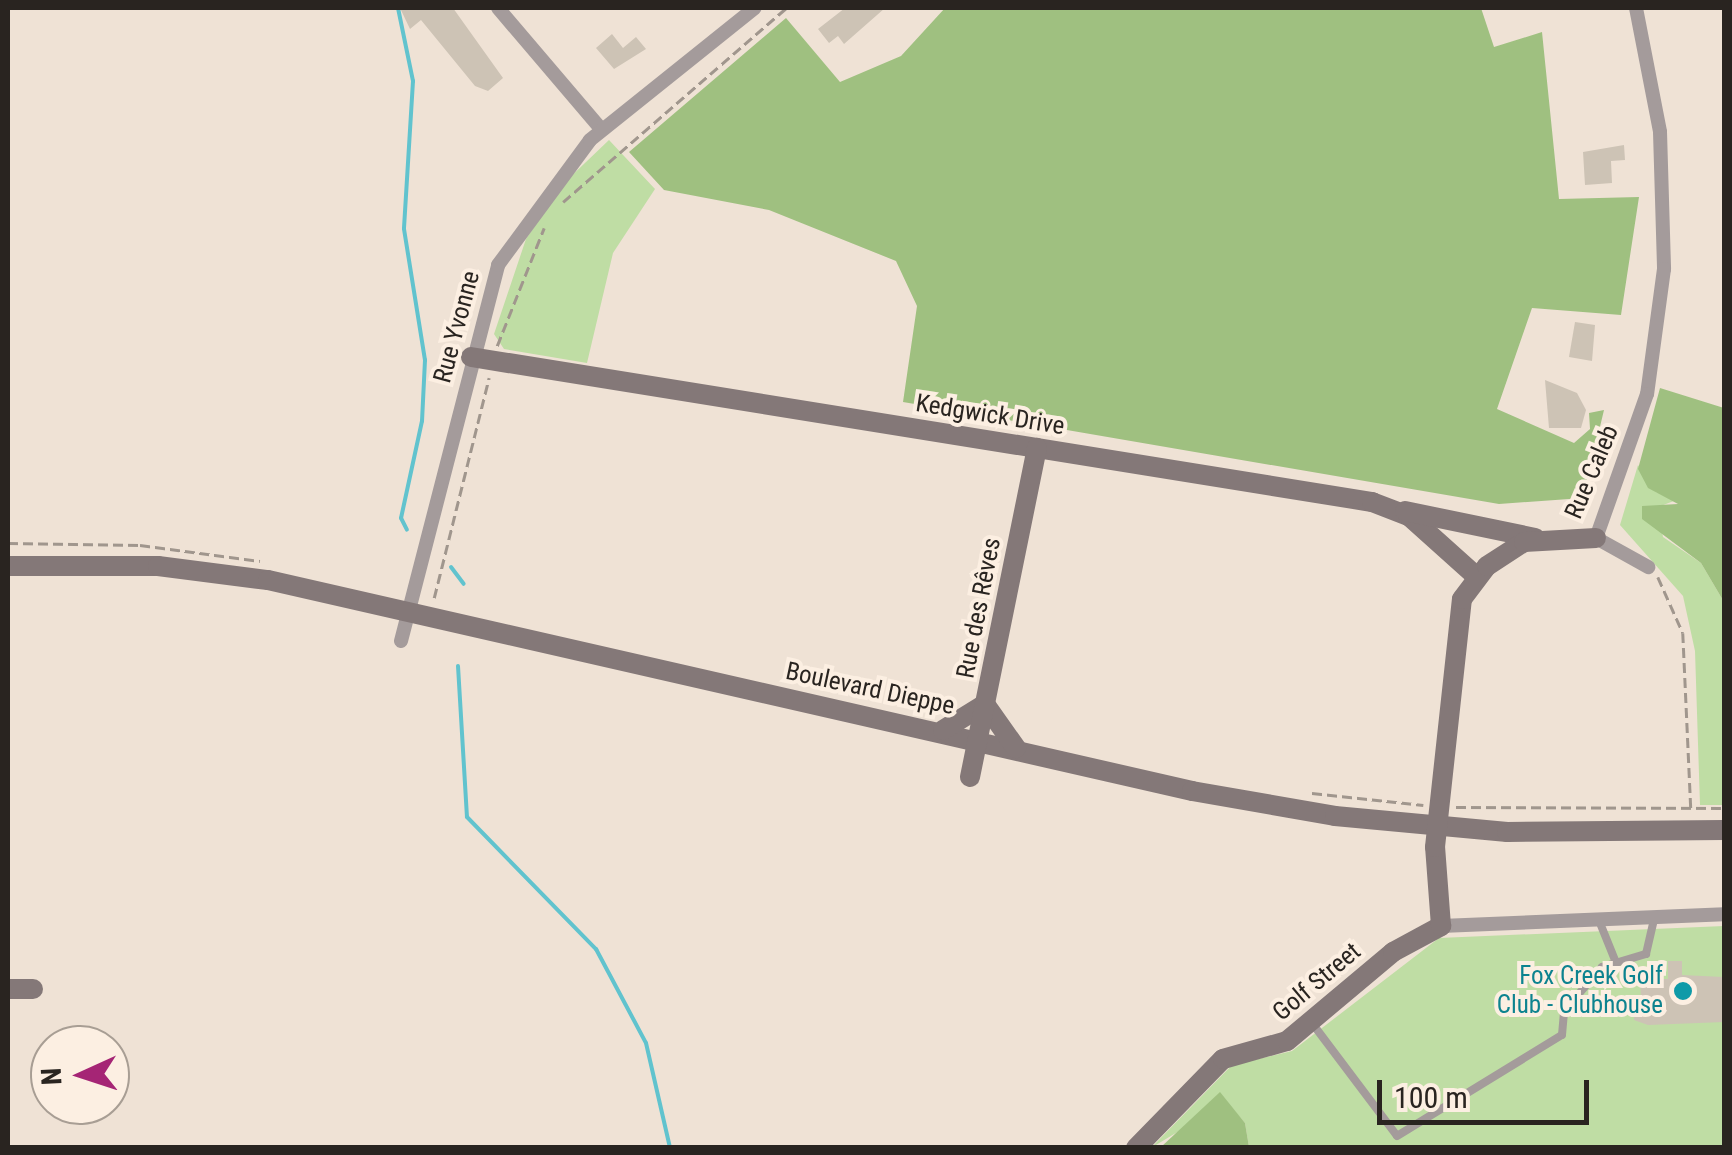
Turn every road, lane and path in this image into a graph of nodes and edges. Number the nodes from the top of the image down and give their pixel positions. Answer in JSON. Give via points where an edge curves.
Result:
{"nodes":[{"id":1,"x":498,"y":8,"type":"edge"},
{"id":2,"x":755,"y":8,"type":"edge"},
{"id":3,"x":786,"y":8,"type":"edge"},
{"id":4,"x":1636,"y":8,"type":"edge"},
{"id":5,"x":601,"y":128,"type":"junction"},
{"id":6,"x":557,"y":208,"type":"dead end"},
{"id":7,"x":548,"y":221,"type":"dead end"},
{"id":8,"x":471,"y":358,"type":"junction"},
{"id":9,"x":492,"y":361,"type":"junction"},
{"id":10,"x":1037,"y":448,"type":"junction"},
{"id":11,"x":1398,"y":510,"type":"junction"},
{"id":12,"x":1535,"y":538,"type":"junction"},
{"id":13,"x":1596,"y":538,"type":"junction"},
{"id":14,"x":8,"y":566,"type":"edge"},
{"id":15,"x":1648,"y":567,"type":"joint"},
{"id":16,"x":1477,"y":576,"type":"junction"},
{"id":17,"x":434,"y":600,"type":"dead end"},
{"id":18,"x":407,"y":610,"type":"junction"},
{"id":19,"x":401,"y":641,"type":"dead end"},
{"id":20,"x":985,"y":704,"type":"junction"},
{"id":21,"x":943,"y":730,"type":"junction"},
{"id":22,"x":978,"y":739,"type":"junction"},
{"id":23,"x":1016,"y":748,"type":"junction"},
{"id":24,"x":970,"y":778,"type":"dead end"},
{"id":25,"x":1308,"y":793,"type":"dead end"},
{"id":26,"x":1424,"y":805,"type":"dead end"},
{"id":27,"x":1452,"y":806,"type":"dead end"},
{"id":28,"x":1724,"y":808,"type":"edge"},
{"id":29,"x":1691,"y":809,"type":"junction"},
{"id":30,"x":1436,"y":828,"type":"junction"},
{"id":31,"x":1724,"y":830,"type":"edge"},
{"id":32,"x":1724,"y":914,"type":"edge"},
{"id":33,"x":1655,"y":916,"type":"junction"},
{"id":34,"x":1598,"y":918,"type":"junction"},
{"id":35,"x":1441,"y":926,"type":"junction"},
{"id":36,"x":1615,"y":960,"type":"junction"},
{"id":37,"x":8,"y":989,"type":"edge"},
{"id":38,"x":33,"y":989,"type":"dead end"},
{"id":39,"x":1312,"y":1023,"type":"junction"},
{"id":40,"x":1136,"y":1148,"type":"edge"}],
"edges":[{"from":1,"to":5,"type":"street"},
{"from":2,"to":5,"type":"street","name":"Rue Yvonne"},
{"from":3,"to":6,"type":"path"},
{"from":4,"to":13,"type":"street","name":"Rue Caleb","via":[[1662,150],[1662,298],[1644,406]]},
{"from":5,"to":8,"type":"street","name":"Rue Yvonne","via":[[498,265]]},
{"from":7,"to":9,"type":"path","via":[[518,278]]},
{"from":8,"to":9,"type":"street","name":"Kedgwick Drive"},
{"from":8,"to":18,"type":"street","name":"Rue Yvonne"},
{"from":9,"to":10,"type":"street","name":"Kedgwick Drive"},
{"from":9,"to":17,"type":"path"},
{"from":10,"to":11,"type":"street","name":"Kedgwick Drive"},
{"from":10,"to":20,"type":"street","name":"Rue des Rêves"},
{"from":11,"to":12,"type":"street","name":"Kedgwick Drive"},
{"from":11,"to":16,"type":"street"},
{"from":12,"to":13,"type":"street","name":"Rue Caleb"},
{"from":12,"to":16,"type":"street","name":"Rue Caleb"},
{"from":13,"to":15,"type":"street"},
{"from":14,"to":18,"type":"street","name":"Boulevard Dieppe","via":[[158,566]]},
{"from":15,"to":29,"type":"path","via":[[1683,632]]},
{"from":16,"to":30,"type":"street","via":[[1452,632]]},
{"from":18,"to":19,"type":"street","name":"Rue Yvonne"},
{"from":18,"to":21,"type":"street","name":"Boulevard Dieppe"},
{"from":20,"to":21,"type":"street"},
{"from":20,"to":22,"type":"street","name":"Rue des Rêves"},
{"from":20,"to":23,"type":"street"},
{"from":21,"to":22,"type":"street","name":"Boulevard Dieppe"},
{"from":22,"to":23,"type":"street","name":"Boulevard Dieppe"},
{"from":22,"to":24,"type":"street","name":"Rue des Rêves"},
{"from":23,"to":30,"type":"street","name":"Boulevard Dieppe","via":[[1235,800]]},
{"from":25,"to":26,"type":"path"},
{"from":27,"to":29,"type":"path"},
{"from":28,"to":29,"type":"path"},
{"from":30,"to":31,"type":"street","name":"Boulevard Dieppe"},
{"from":30,"to":35,"type":"street"},
{"from":32,"to":33,"type":"street"},
{"from":33,"to":34,"type":"street"},
{"from":33,"to":36,"type":"lane","via":[[1646,954]]},
{"from":34,"to":35,"type":"street"},
{"from":34,"to":36,"type":"lane"},
{"from":35,"to":39,"type":"street","name":"Golf Street","via":[[1392,952]]},
{"from":36,"to":39,"type":"lane","via":[[1570,1001],[1562,1035],[1397,1136]]},
{"from":37,"to":38,"type":"street"},
{"from":39,"to":40,"type":"street","name":"Golf Street","via":[[1282,1043],[1223,1058]]}]}
